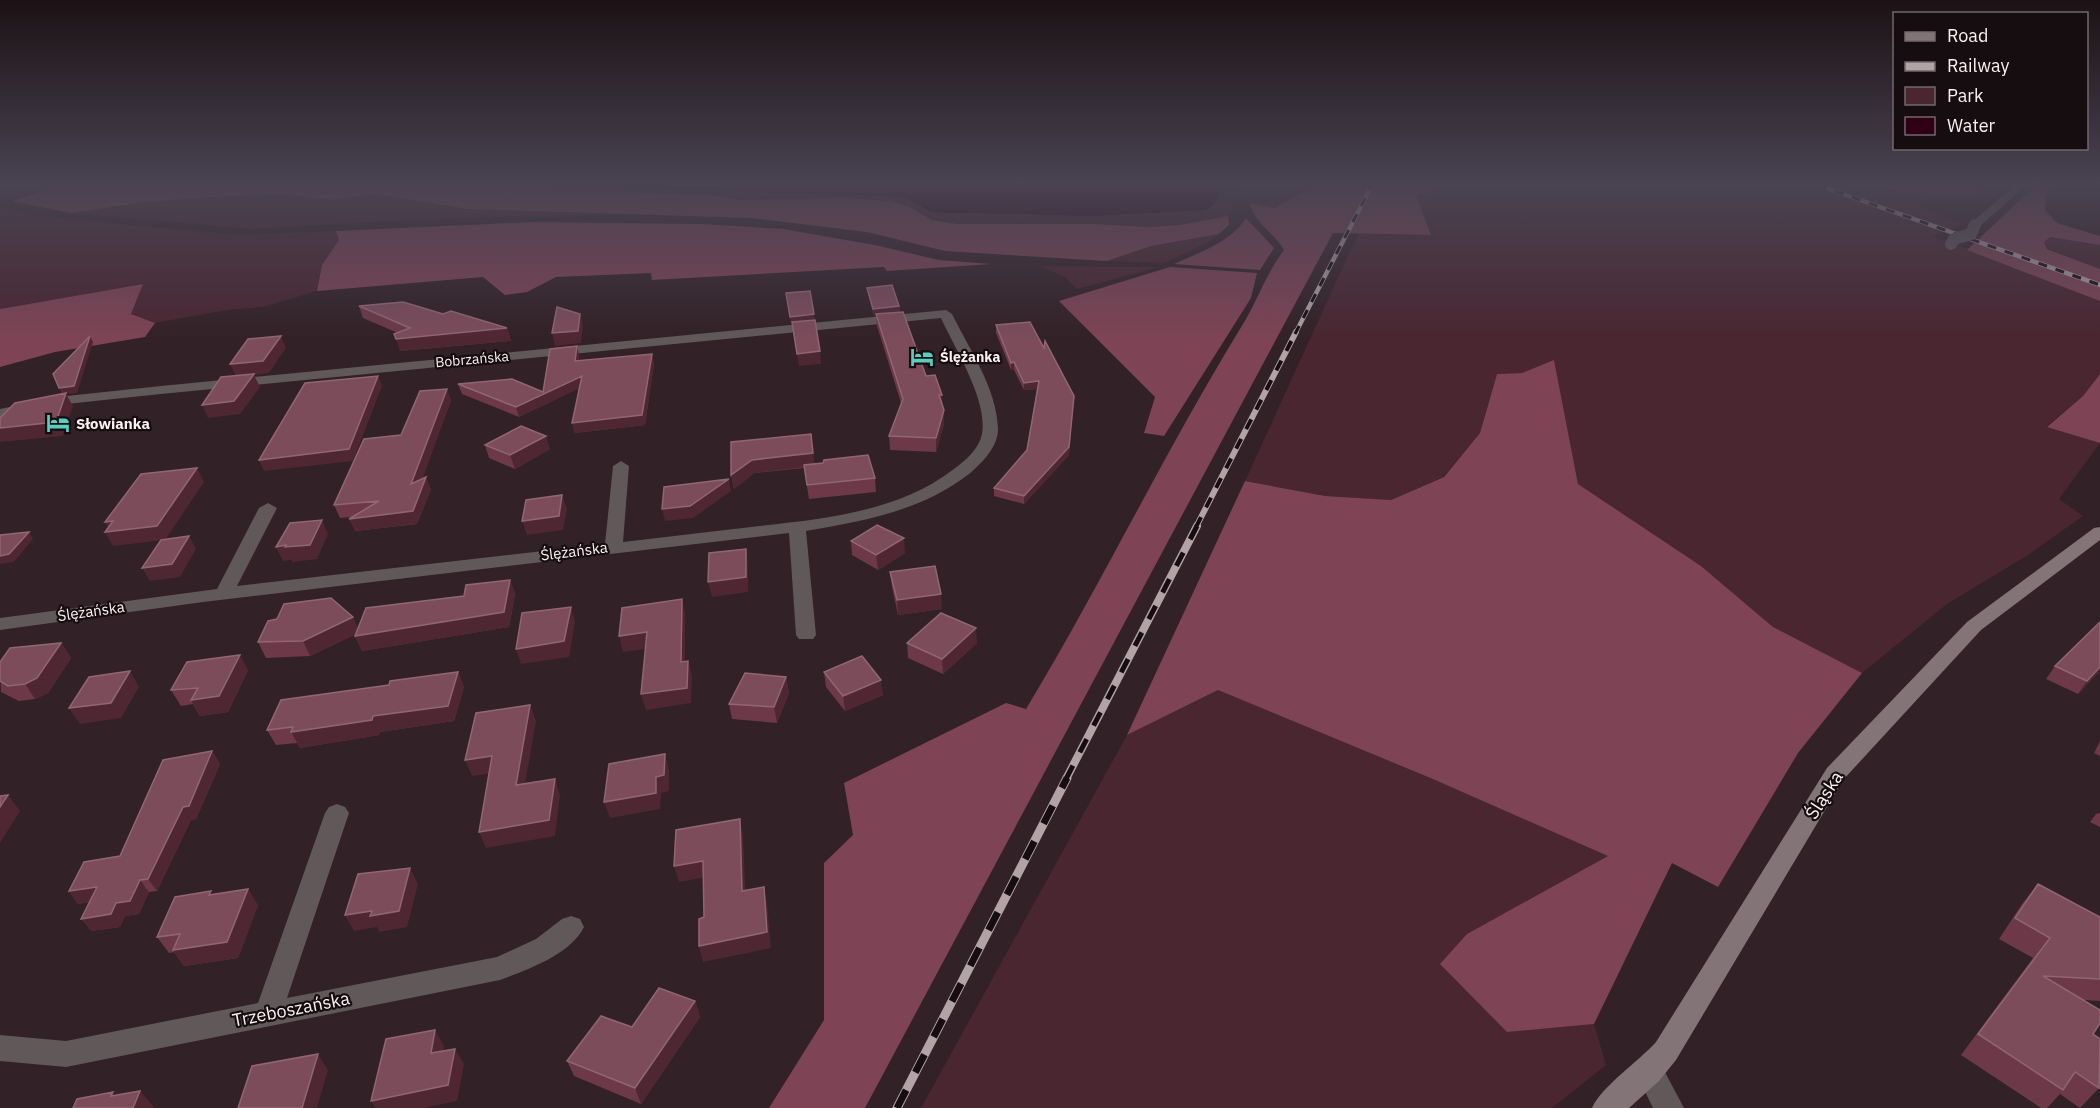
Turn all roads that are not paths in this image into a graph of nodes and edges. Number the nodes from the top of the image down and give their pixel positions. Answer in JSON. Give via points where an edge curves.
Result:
{"nodes":[{"id":1,"x":1962,"y":237,"type":"edge"},
{"id":2,"x":1951,"y":244,"type":"dead end"},
{"id":3,"x":946,"y":314,"type":"joint"},
{"id":4,"x":0,"y":414,"type":"edge"},
{"id":5,"x":621,"y":466,"type":"dead end"},
{"id":6,"x":268,"y":508,"type":"dead end"},
{"id":7,"x":797,"y":527,"type":"junction"},
{"id":8,"x":2100,"y":532,"type":"edge"},
{"id":9,"x":614,"y":547,"type":"junction"},
{"id":10,"x":224,"y":593,"type":"junction"},
{"id":11,"x":0,"y":624,"type":"edge"},
{"id":12,"x":806,"y":635,"type":"dead end"},
{"id":13,"x":337,"y":813,"type":"dead end"},
{"id":14,"x":571,"y":927,"type":"dead end"},
{"id":15,"x":268,"y":1013,"type":"junction"},
{"id":16,"x":0,"y":1048,"type":"edge"},
{"id":17,"x":1649,"y":1071,"type":"junction"},
{"id":18,"x":1607,"y":1108,"type":"edge"},
{"id":19,"x":1669,"y":1108,"type":"edge"}],
"edges":[{"from":1,"to":2,"type":"street","bridge":true},
{"from":3,"to":4,"type":"street","name":"Bobrzańska","via":[[149,391],[57,401]]},
{"from":3,"to":7,"type":"street","name":"Ślężańska","via":[[980,389],[990,431],[987,444],[955,478],[906,504],[874,514]]},
{"from":5,"to":9,"type":"street"},
{"from":6,"to":10,"type":"street"},
{"from":7,"to":9,"type":"street","name":"Ślężańska"},
{"from":7,"to":12,"type":"street"},
{"from":8,"to":17,"type":"street","name":"Śląska","via":[[1974,626],[1835,774],[1697,1002]]},
{"from":9,"to":10,"type":"street","name":"Ślężańska"},
{"from":10,"to":11,"type":"street","name":"Ślężańska"},
{"from":13,"to":15,"type":"street"},
{"from":14,"to":15,"type":"street","name":"Trzeboszańska","via":[[545,947],[500,968]]},
{"from":15,"to":16,"type":"street","name":"Trzeboszańska","via":[[66,1054]]},
{"from":17,"to":18,"type":"street","name":"Śląska"},
{"from":17,"to":19,"type":"street"}]}
